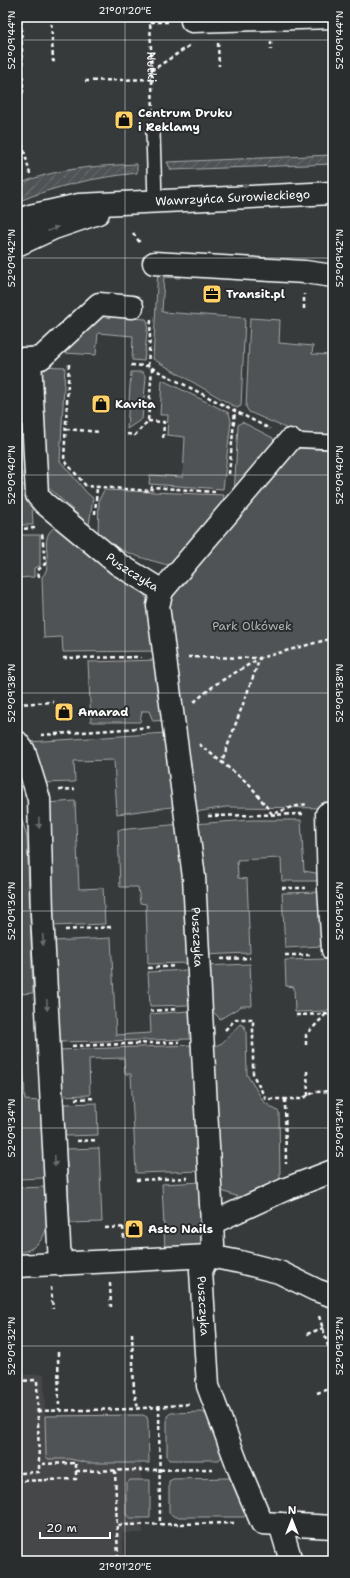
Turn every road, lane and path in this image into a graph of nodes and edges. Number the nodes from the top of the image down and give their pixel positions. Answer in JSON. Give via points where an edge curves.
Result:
{"nodes":[{"id":1,"x":21,"y":17,"type":"edge"},
{"id":2,"x":51,"y":17,"type":"edge"},
{"id":3,"x":150,"y":17,"type":"edge"},
{"id":4,"x":333,"y":17,"type":"edge"},
{"id":5,"x":192,"y":21,"type":"dead end"},
{"id":6,"x":150,"y":22,"type":"junction"},
{"id":7,"x":161,"y":22,"type":"dead end"},
{"id":8,"x":173,"y":57,"type":"dead end"},
{"id":9,"x":56,"y":61,"type":"dead end"},
{"id":10,"x":151,"y":71,"type":"junction"},
{"id":11,"x":151,"y":79,"type":"junction"},
{"id":12,"x":85,"y":81,"type":"dead end"},
{"id":13,"x":17,"y":107,"type":"edge"},
{"id":14,"x":153,"y":116,"type":"dead end"},
{"id":15,"x":17,"y":123,"type":"edge"},
{"id":16,"x":154,"y":133,"type":"dead end"},
{"id":17,"x":30,"y":174,"type":"dead end"},
{"id":18,"x":333,"y":194,"type":"edge"},
{"id":19,"x":155,"y":201,"type":"junction"},
{"id":20,"x":132,"y":202,"type":"junction"},
{"id":21,"x":17,"y":221,"type":"edge"},
{"id":22,"x":17,"y":245,"type":"edge"},
{"id":23,"x":154,"y":263,"type":"dead end"},
{"id":24,"x":333,"y":276,"type":"edge"},
{"id":25,"x":304,"y":304,"type":"dead end"},
{"id":26,"x":132,"y":307,"type":"dead end"},
{"id":27,"x":304,"y":309,"type":"dead end"},
{"id":28,"x":24,"y":359,"type":"edge"},
{"id":29,"x":131,"y":365,"type":"dead end"},
{"id":30,"x":69,"y":368,"type":"dead end"},
{"id":31,"x":152,"y":368,"type":"junction"},
{"id":32,"x":235,"y":411,"type":"junction"},
{"id":33,"x":148,"y":421,"type":"junction"},
{"id":34,"x":66,"y":429,"type":"junction"},
{"id":35,"x":100,"y":432,"type":"dead end"},
{"id":36,"x":127,"y":434,"type":"dead end"},
{"id":37,"x":163,"y":440,"type":"dead end"},
{"id":38,"x":290,"y":440,"type":"junction"},
{"id":39,"x":333,"y":442,"type":"edge"},
{"id":40,"x":229,"y":477,"type":"dead end"},
{"id":41,"x":97,"y":487,"type":"junction"},
{"id":42,"x":208,"y":492,"type":"dead end"},
{"id":43,"x":95,"y":515,"type":"dead end"},
{"id":44,"x":17,"y":529,"type":"edge"},
{"id":45,"x":38,"y":577,"type":"dead end"},
{"id":46,"x":162,"y":591,"type":"junction"},
{"id":47,"x":333,"y":638,"type":"edge"},
{"id":48,"x":165,"y":657,"type":"junction"},
{"id":49,"x":63,"y":658,"type":"dead end"},
{"id":50,"x":260,"y":658,"type":"junction"},
{"id":51,"x":54,"y":702,"type":"dead end"},
{"id":52,"x":17,"y":704,"type":"edge"},
{"id":53,"x":173,"y":722,"type":"junction"},
{"id":54,"x":40,"y":735,"type":"dead end"},
{"id":55,"x":17,"y":742,"type":"edge"},
{"id":56,"x":222,"y":761,"type":"junction"},
{"id":57,"x":321,"y":809,"type":"junction"},
{"id":58,"x":272,"y":814,"type":"junction"},
{"id":59,"x":186,"y":817,"type":"junction"},
{"id":60,"x":111,"y":927,"type":"dead end"},
{"id":61,"x":43,"y":931,"type":"junction"},
{"id":62,"x":333,"y":950,"type":"edge"},
{"id":63,"x":250,"y":958,"type":"dead end"},
{"id":64,"x":217,"y":960,"type":"dead end"},
{"id":65,"x":333,"y":1014,"type":"edge"},
{"id":66,"x":296,"y":1015,"type":"dead end"},
{"id":67,"x":325,"y":1015,"type":"junction"},
{"id":68,"x":204,"y":1042,"type":"junction"},
{"id":69,"x":306,"y":1045,"type":"dead end"},
{"id":70,"x":70,"y":1046,"type":"dead end"},
{"id":71,"x":307,"y":1071,"type":"dead end"},
{"id":72,"x":333,"y":1091,"type":"edge"},
{"id":73,"x":308,"y":1096,"type":"junction"},
{"id":74,"x":285,"y":1099,"type":"junction"},
{"id":75,"x":286,"y":1161,"type":"dead end"},
{"id":76,"x":333,"y":1171,"type":"edge"},
{"id":77,"x":178,"y":1179,"type":"dead end"},
{"id":78,"x":136,"y":1180,"type":"dead end"},
{"id":79,"x":212,"y":1224,"type":"junction"},
{"id":80,"x":128,"y":1227,"type":"dead end"},
{"id":81,"x":105,"y":1228,"type":"dead end"},
{"id":82,"x":209,"y":1256,"type":"junction"},
{"id":83,"x":60,"y":1264,"type":"junction"},
{"id":84,"x":17,"y":1266,"type":"edge"},
{"id":85,"x":110,"y":1281,"type":"dead end"},
{"id":86,"x":50,"y":1285,"type":"dead end"},
{"id":87,"x":325,"y":1293,"type":"edge"},
{"id":88,"x":111,"y":1307,"type":"dead end"},
{"id":89,"x":52,"y":1308,"type":"dead end"},
{"id":90,"x":323,"y":1328,"type":"junction"},
{"id":91,"x":132,"y":1333,"type":"dead end"},
{"id":92,"x":307,"y":1334,"type":"dead end"},
{"id":93,"x":58,"y":1352,"type":"dead end"},
{"id":94,"x":333,"y":1362,"type":"edge"},
{"id":95,"x":17,"y":1381,"type":"edge"},
{"id":96,"x":333,"y":1388,"type":"edge"},
{"id":97,"x":317,"y":1393,"type":"dead end"},
{"id":98,"x":213,"y":1403,"type":"junction"},
{"id":99,"x":159,"y":1405,"type":"junction"},
{"id":100,"x":138,"y":1408,"type":"junction"},
{"id":101,"x":59,"y":1410,"type":"junction"},
{"id":102,"x":38,"y":1411,"type":"junction"},
{"id":103,"x":39,"y":1464,"type":"junction"},
{"id":104,"x":161,"y":1469,"type":"junction"},
{"id":105,"x":239,"y":1469,"type":"junction"},
{"id":106,"x":115,"y":1470,"type":"junction"},
{"id":107,"x":76,"y":1471,"type":"junction"},
{"id":108,"x":19,"y":1473,"type":"dead end"},
{"id":109,"x":17,"y":1481,"type":"edge"},
{"id":110,"x":271,"y":1523,"type":"junction"},
{"id":111,"x":160,"y":1524,"type":"junction"},
{"id":112,"x":118,"y":1525,"type":"junction"},
{"id":113,"x":333,"y":1527,"type":"edge"},
{"id":114,"x":118,"y":1561,"type":"edge"},
{"id":115,"x":291,"y":1561,"type":"edge"}],
"edges":[{"from":1,"to":13,"type":"path","via":[[23,91]]},
{"from":2,"to":9,"type":"path","via":[[53,61]]},
{"from":3,"to":6,"type":"path","name":"Nutki"},
{"from":4,"to":5,"type":"street"},
{"from":6,"to":7,"type":"path"},
{"from":6,"to":10,"type":"path","name":"Nutki"},
{"from":8,"to":10,"type":"path"},
{"from":10,"to":11,"type":"path","name":"Nutki"},
{"from":11,"to":12,"type":"path"},
{"from":11,"to":14,"type":"path","name":"Nutki"},
{"from":15,"to":17,"type":"path"},
{"from":16,"to":19,"type":"lane"},
{"from":18,"to":19,"type":"street","name":"Wawrzyńca Surowieckiego"},
{"from":19,"to":20,"type":"street","name":"Wawrzyńca Surowieckiego"},
{"from":20,"to":21,"type":"street","name":"Wawrzyńca Surowieckiego","via":[[79,205]]},
{"from":22,"to":20,"type":"street","name":"Wawrzyńca Surowieckiego","one_way":true,"via":[[54,228]]},
{"from":23,"to":24,"type":"street"},
{"from":25,"to":27,"type":"path"},
{"from":26,"to":28,"type":"street","via":[[99,304],[41,358]]},
{"from":28,"to":46,"type":"street","name":"Puszczyka","via":[[37,495],[118,564]]},
{"from":29,"to":31,"type":"path"},
{"from":30,"to":34,"type":"path"},
{"from":31,"to":32,"type":"path"},
{"from":31,"to":33,"type":"path"},
{"from":32,"to":38,"type":"path"},
{"from":32,"to":40,"type":"path"},
{"from":33,"to":36,"type":"path","via":[[135,435]]},
{"from":33,"to":37,"type":"path","via":[[164,422]]},
{"from":34,"to":35,"type":"path"},
{"from":34,"to":41,"type":"path","via":[[64,460],[86,486]]},
{"from":38,"to":39,"type":"lane"},
{"from":38,"to":46,"type":"street"},
{"from":41,"to":42,"type":"path","via":[[151,491],[152,487]]},
{"from":41,"to":43,"type":"path"},
{"from":44,"to":45,"type":"path","via":[[42,528],[45,564],[38,570]]},
{"from":46,"to":48,"type":"street","name":"Puszczyka","via":[[158,606]]},
{"from":47,"to":50,"type":"path"},
{"from":48,"to":49,"type":"path"},
{"from":48,"to":50,"type":"path"},
{"from":48,"to":53,"type":"street","name":"Puszczyka"},
{"from":50,"to":53,"type":"path","via":[[216,684]]},
{"from":50,"to":56,"type":"path"},
{"from":51,"to":52,"type":"path"},
{"from":53,"to":54,"type":"path"},
{"from":53,"to":56,"type":"path"},
{"from":53,"to":59,"type":"street","name":"Puszczyka"},
{"from":55,"to":61,"type":"street","one_way":true,"via":[[24,751],[39,799]]},
{"from":56,"to":58,"type":"path","via":[[250,785]]},
{"from":57,"to":58,"type":"path"},
{"from":57,"to":58,"type":"path","via":[[293,806]]},
{"from":57,"to":62,"type":"street"},
{"from":58,"to":59,"type":"path"},
{"from":59,"to":68,"type":"street","name":"Puszczyka","via":[[194,878]]},
{"from":60,"to":61,"type":"path"},
{"from":61,"to":83,"type":"street","one_way":true},
{"from":63,"to":64,"type":"path"},
{"from":65,"to":67,"type":"path"},
{"from":66,"to":67,"type":"path"},
{"from":67,"to":69,"type":"path","via":[[306,1035]]},
{"from":68,"to":70,"type":"path"},
{"from":68,"to":74,"type":"path","via":[[216,1038],[236,1018],[253,1018],[253,1075],[266,1099]]},
{"from":68,"to":79,"type":"street","name":"Puszczyka"},
{"from":71,"to":73,"type":"path"},
{"from":72,"to":73,"type":"path","via":[[315,1092]]},
{"from":73,"to":74,"type":"path","via":[[301,1099]]},
{"from":74,"to":75,"type":"path"},
{"from":76,"to":79,"type":"street","via":[[286,1189]]},
{"from":77,"to":78,"type":"path"},
{"from":79,"to":82,"type":"street","name":"Puszczyka"},
{"from":80,"to":81,"type":"path"},
{"from":82,"to":83,"type":"street"},
{"from":82,"to":87,"type":"street","via":[[279,1272]]},
{"from":82,"to":98,"type":"street","name":"Puszczyka","via":[[202,1270],[208,1386]]},
{"from":83,"to":84,"type":"street"},
{"from":85,"to":88,"type":"path"},
{"from":86,"to":89,"type":"path"},
{"from":87,"to":90,"type":"path","via":[[315,1302]]},
{"from":90,"to":92,"type":"path"},
{"from":90,"to":94,"type":"path"},
{"from":91,"to":100,"type":"path","via":[[134,1392]]},
{"from":93,"to":101,"type":"path"},
{"from":95,"to":102,"type":"path","via":[[37,1380]]},
{"from":96,"to":97,"type":"path"},
{"from":98,"to":99,"type":"path"},
{"from":98,"to":105,"type":"street","name":"Puszczyka"},
{"from":99,"to":100,"type":"path"},
{"from":99,"to":104,"type":"path"},
{"from":100,"to":101,"type":"path"},
{"from":101,"to":102,"type":"path"},
{"from":102,"to":103,"type":"path"},
{"from":103,"to":107,"type":"path","via":[[76,1462]]},
{"from":103,"to":108,"type":"path","via":[[39,1472]]},
{"from":104,"to":105,"type":"path"},
{"from":104,"to":106,"type":"path"},
{"from":104,"to":111,"type":"path"},
{"from":105,"to":110,"type":"street","name":"Puszczyka"},
{"from":106,"to":107,"type":"path"},
{"from":106,"to":112,"type":"path"},
{"from":107,"to":109,"type":"path","via":[[76,1479]]},
{"from":110,"to":111,"type":"path"},
{"from":110,"to":113,"type":"street"},
{"from":110,"to":115,"type":"street","name":"Puszczyka"},
{"from":111,"to":112,"type":"path"},
{"from":112,"to":114,"type":"path"}]}
